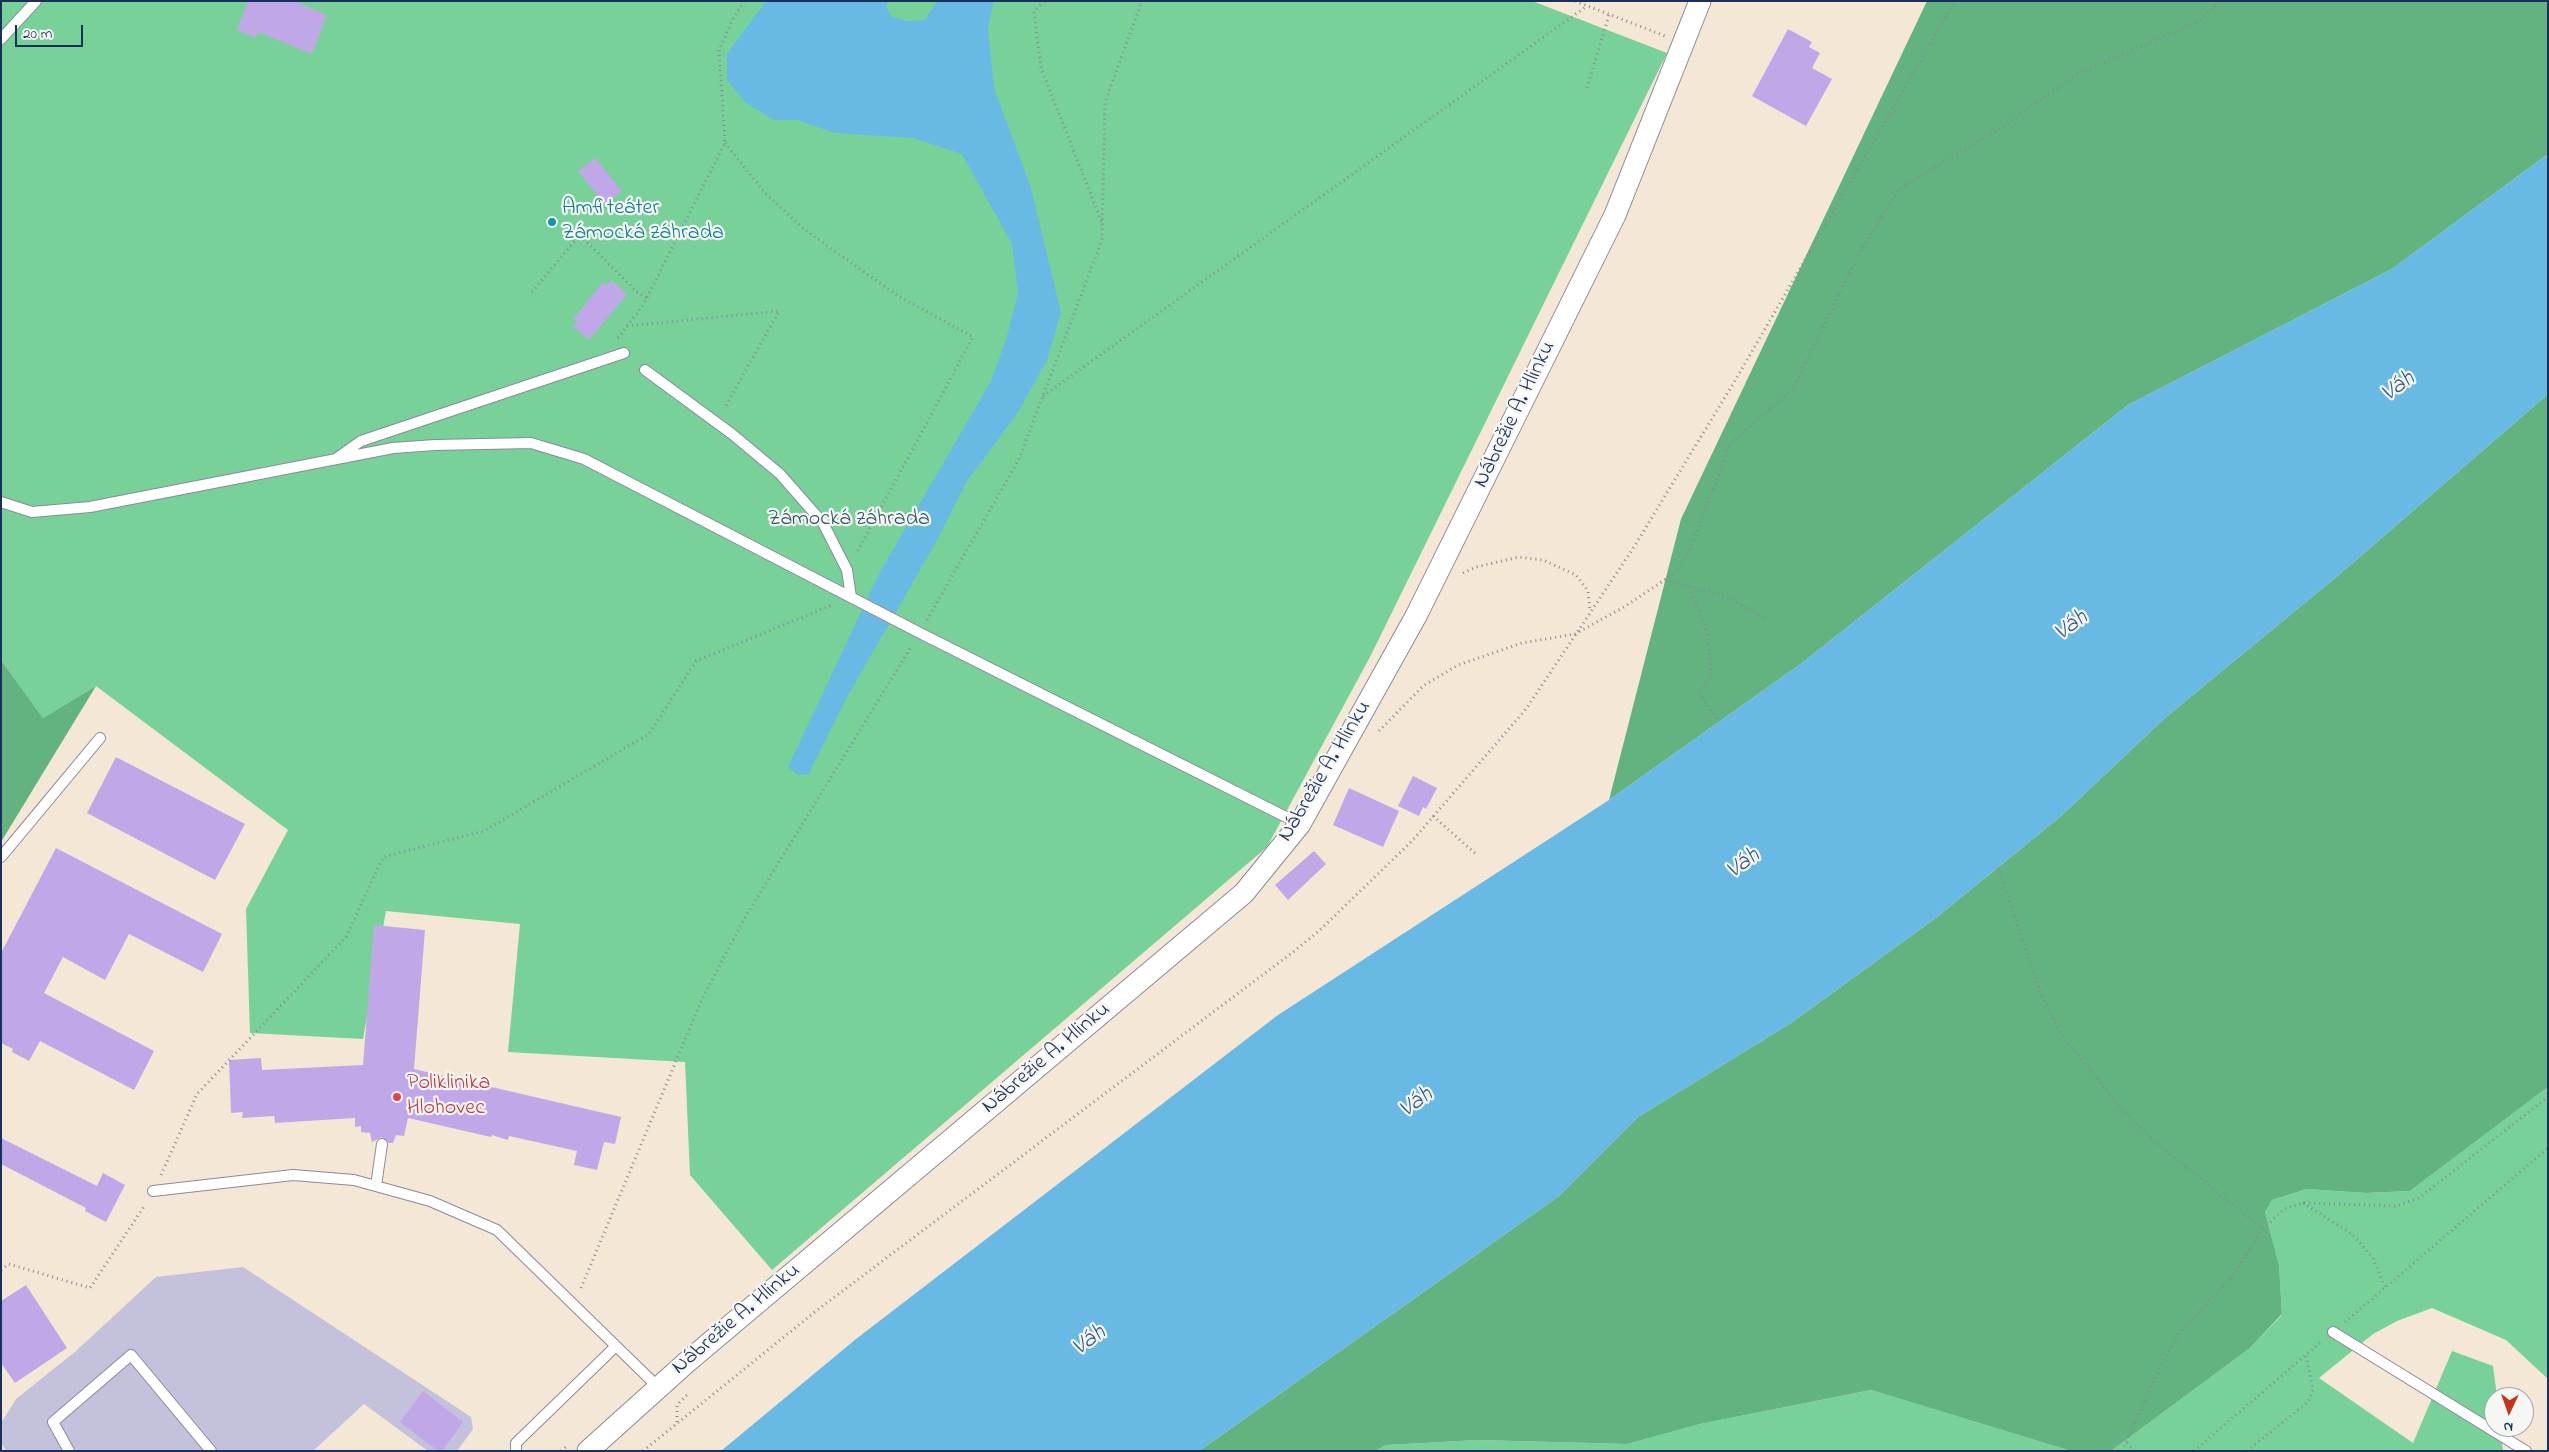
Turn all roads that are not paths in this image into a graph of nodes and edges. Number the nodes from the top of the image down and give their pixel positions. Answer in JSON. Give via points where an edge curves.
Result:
{"nodes":[{"id":1,"x":36,"y":1,"type":"edge"},
{"id":2,"x":1700,"y":1,"type":"edge"},
{"id":3,"x":1,"y":39,"type":"edge"},
{"id":4,"x":624,"y":354,"type":"dead end"},
{"id":5,"x":645,"y":370,"type":"dead end"},
{"id":6,"x":333,"y":460,"type":"junction"},
{"id":7,"x":1,"y":502,"type":"edge"},
{"id":8,"x":855,"y":599,"type":"junction"},
{"id":9,"x":100,"y":738,"type":"dead end"},
{"id":10,"x":1300,"y":824,"type":"junction"},
{"id":11,"x":1,"y":857,"type":"edge"},
{"id":12,"x":382,"y":1144,"type":"dead end"},
{"id":13,"x":376,"y":1186,"type":"junction"},
{"id":14,"x":153,"y":1191,"type":"road end"},
{"id":15,"x":2333,"y":1332,"type":"road end"},
{"id":16,"x":616,"y":1346,"type":"junction"},
{"id":17,"x":658,"y":1387,"type":"junction"},
{"id":18,"x":69,"y":1451,"type":"edge"},
{"id":19,"x":210,"y":1451,"type":"edge"},
{"id":20,"x":516,"y":1451,"type":"edge"},
{"id":21,"x":588,"y":1451,"type":"edge"},
{"id":22,"x":2526,"y":1451,"type":"edge"}],
"edges":[{"from":1,"to":3,"type":"lane"},
{"from":2,"to":10,"type":"street","name":"Nábrežie A. Hlinku","via":[[1615,215],[1431,587]]},
{"from":4,"to":6,"type":"lane","via":[[361,441]]},
{"from":5,"to":8,"type":"lane","via":[[780,474],[823,523],[847,570]]},
{"from":6,"to":7,"type":"lane","via":[[90,507],[32,512]]},
{"from":6,"to":8,"type":"lane","via":[[393,448],[531,443],[584,459]]},
{"from":8,"to":10,"type":"lane"},
{"from":9,"to":11,"type":"lane"},
{"from":10,"to":17,"type":"street","name":"Nábrežie A. Hlinku","via":[[1244,893]]},
{"from":12,"to":13,"type":"lane"},
{"from":13,"to":14,"type":"lane","via":[[354,1180],[293,1175]]},
{"from":13,"to":16,"type":"lane","via":[[430,1202],[497,1230]]},
{"from":15,"to":22,"type":"lane"},
{"from":16,"to":17,"type":"lane"},
{"from":16,"to":20,"type":"lane","via":[[516,1442]]},
{"from":17,"to":21,"type":"street","name":"Nábrežie A. Hlinku"},
{"from":18,"to":19,"type":"lane","via":[[54,1422],[131,1355]]}]}
